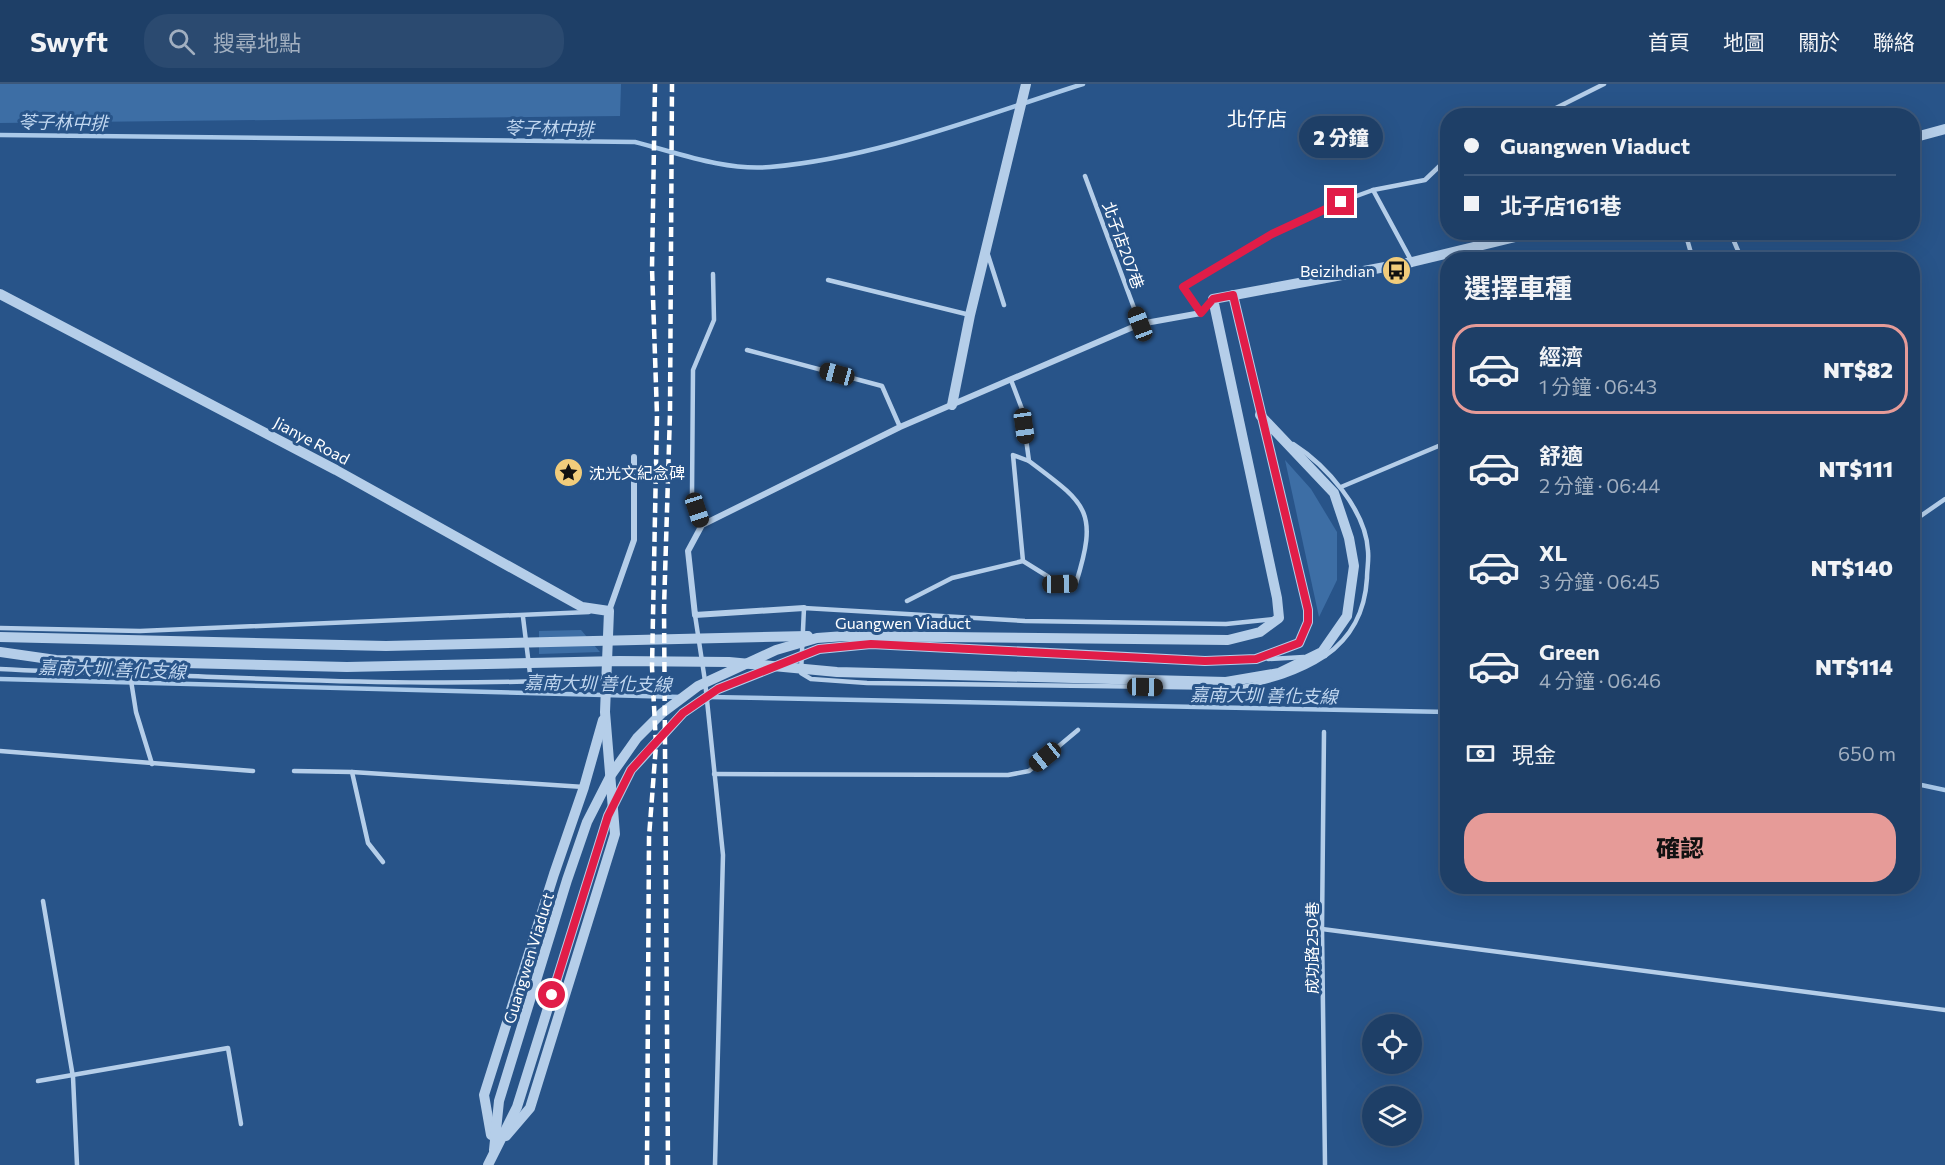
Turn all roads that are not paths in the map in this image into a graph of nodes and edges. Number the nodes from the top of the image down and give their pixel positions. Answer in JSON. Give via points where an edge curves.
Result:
{"nodes":[{"id":1,"x":1604,"y":84,"type":"edge"},
{"id":2,"x":1025,"y":88,"type":"edge"},
{"id":3,"x":1556,"y":108,"type":"edge"},
{"id":4,"x":1945,"y":129,"type":"edge"},
{"id":5,"x":1920,"y":136,"type":"edge"},
{"id":6,"x":1440,"y":166,"type":"edge"},
{"id":7,"x":1085,"y":176,"type":"dead end"},
{"id":8,"x":1372,"y":190,"type":"junction"},
{"id":9,"x":1504,"y":240,"type":"edge"},
{"id":10,"x":986,"y":249,"type":"junction"},
{"id":11,"x":1469,"y":249,"type":"junction"},
{"id":12,"x":1456,"y":252,"type":"edge"},
{"id":13,"x":1470,"y":252,"type":"edge"},
{"id":14,"x":1440,"y":256,"type":"edge"},
{"id":15,"x":1412,"y":262,"type":"junction"},
{"id":16,"x":713,"y":274,"type":"dead end"},
{"id":17,"x":828,"y":280,"type":"dead end"},
{"id":18,"x":0,"y":294,"type":"edge"},
{"id":19,"x":1233,"y":295,"type":"junction"},
{"id":20,"x":1213,"y":299,"type":"junction"},
{"id":21,"x":1004,"y":305,"type":"dead end"},
{"id":22,"x":1201,"y":313,"type":"junction"},
{"id":23,"x":970,"y":315,"type":"junction"},
{"id":24,"x":1140,"y":324,"type":"junction"},
{"id":25,"x":747,"y":350,"type":"dead end"},
{"id":26,"x":1011,"y":380,"type":"junction"},
{"id":27,"x":952,"y":405,"type":"junction"},
{"id":28,"x":1260,"y":415,"type":"junction"},
{"id":29,"x":900,"y":427,"type":"junction"},
{"id":30,"x":1275,"y":431,"type":"junction"},
{"id":31,"x":1440,"y":445,"type":"edge"},
{"id":32,"x":634,"y":457,"type":"dead end"},
{"id":33,"x":1029,"y":461,"type":"junction"},
{"id":34,"x":1341,"y":487,"type":"junction"},
{"id":35,"x":1945,"y":499,"type":"edge"},
{"id":36,"x":1920,"y":516,"type":"edge"},
{"id":37,"x":702,"y":525,"type":"junction"},
{"id":38,"x":1023,"y":561,"type":"junction"},
{"id":39,"x":907,"y":601,"type":"dead end"},
{"id":40,"x":804,"y":608,"type":"junction"},
{"id":41,"x":609,"y":611,"type":"junction"},
{"id":42,"x":694,"y":615,"type":"junction"},
{"id":43,"x":523,"y":616,"type":"junction"},
{"id":44,"x":1279,"y":618,"type":"junction"},
{"id":45,"x":0,"y":628,"type":"edge"},
{"id":46,"x":844,"y":636,"type":"junction"},
{"id":47,"x":0,"y":637,"type":"edge"},
{"id":48,"x":0,"y":652,"type":"edge"},
{"id":49,"x":1325,"y":656,"type":"junction"},
{"id":50,"x":1256,"y":659,"type":"junction"},
{"id":51,"x":0,"y":669,"type":"edge"},
{"id":52,"x":130,"y":674,"type":"junction"},
{"id":53,"x":607,"y":678,"type":"junction"},
{"id":54,"x":531,"y":682,"type":"junction"},
{"id":55,"x":605,"y":712,"type":"junction"},
{"id":56,"x":1078,"y":730,"type":"dead end"},
{"id":57,"x":1324,"y":732,"type":"dead end"},
{"id":58,"x":0,"y":751,"type":"edge"},
{"id":59,"x":152,"y":764,"type":"junction"},
{"id":60,"x":253,"y":771,"type":"dead end"},
{"id":61,"x":294,"y":771,"type":"dead end"},
{"id":62,"x":352,"y":772,"type":"junction"},
{"id":63,"x":714,"y":774,"type":"junction"},
{"id":64,"x":611,"y":785,"type":"junction"},
{"id":65,"x":584,"y":787,"type":"junction"},
{"id":66,"x":383,"y":862,"type":"dead end"},
{"id":67,"x":43,"y":901,"type":"dead end"},
{"id":68,"x":1322,"y":929,"type":"junction"},
{"id":69,"x":1945,"y":1010,"type":"edge"},
{"id":70,"x":73,"y":1077,"type":"junction"},
{"id":71,"x":38,"y":1081,"type":"dead end"},
{"id":72,"x":242,"y":1124,"type":"dead end"},
{"id":73,"x":494,"y":1150,"type":"junction"},
{"id":74,"x":77,"y":1165,"type":"edge"},
{"id":75,"x":488,"y":1165,"type":"edge"},
{"id":76,"x":715,"y":1165,"type":"edge"},
{"id":77,"x":1325,"y":1165,"type":"edge"}],
"edges":[{"from":1,"to":3,"type":"lane"},
{"from":2,"to":10,"type":"street"},
{"from":4,"to":5,"type":"street"},
{"from":6,"to":8,"type":"lane","via":[[1425,180]]},
{"from":7,"to":24,"type":"lane","name":"北子店207巷"},
{"from":8,"to":15,"type":"lane"},
{"from":8,"to":22,"type":"lane","via":[[1272,234],[1183,287]]},
{"from":9,"to":11,"type":"street"},
{"from":10,"to":21,"type":"lane"},
{"from":10,"to":23,"type":"street"},
{"from":11,"to":12,"type":"street"},
{"from":11,"to":13,"type":"lane"},
{"from":14,"to":15,"type":"street"},
{"from":15,"to":19,"type":"street"},
{"from":16,"to":37,"type":"lane","via":[[714,320],[693,370],[692,494]]},
{"from":17,"to":23,"type":"lane"},
{"from":18,"to":41,"type":"street","name":"Jianye Road","via":[[336,470],[582,607]]},
{"from":19,"to":20,"type":"street"},
{"from":19,"to":28,"type":"street","name":"Guangwen Viaduct"},
{"from":20,"to":22,"type":"street"},
{"from":20,"to":44,"type":"street"},
{"from":22,"to":24,"type":"street"},
{"from":23,"to":27,"type":"street"},
{"from":24,"to":26,"type":"street"},
{"from":25,"to":29,"type":"lane","via":[[882,386]]},
{"from":26,"to":27,"type":"street"},
{"from":26,"to":33,"type":"lane","via":[[1022,409]]},
{"from":27,"to":29,"type":"street"},
{"from":28,"to":30,"type":"street"},
{"from":28,"to":50,"type":"street","name":"Guangwen Viaduct","via":[[1308,622],[1299,643]]},
{"from":29,"to":37,"type":"street"},
{"from":30,"to":34,"type":"lane","via":[[1300,448]]},
{"from":30,"to":48,"type":"street","via":[[1334,493],[1354,566],[1347,616],[1322,652],[1279,673],[1226,682],[837,672],[729,662],[347,667],[56,660]]},
{"from":31,"to":34,"type":"lane"},
{"from":32,"to":41,"type":"street","via":[[634,540]]},
{"from":33,"to":38,"type":"lane","via":[[1014,455]]},
{"from":33,"to":38,"type":"lane","via":[[1071,492],[1089,521],[1086,553],[1076,583],[1060,584]]},
{"from":34,"to":49,"type":"lane","via":[[1356,510],[1369,549],[1366,600],[1354,628]]},
{"from":35,"to":36,"type":"lane"},
{"from":37,"to":42,"type":"street","via":[[687,551]]},
{"from":38,"to":39,"type":"lane","via":[[952,578]]},
{"from":40,"to":42,"type":"street"},
{"from":40,"to":44,"type":"lane","via":[[1037,621],[1226,624]]},
{"from":40,"to":49,"type":"lane","via":[[801,673],[811,679],[1238,688],[1285,677]]},
{"from":41,"to":43,"type":"lane"},
{"from":41,"to":53,"type":"street"},
{"from":42,"to":63,"type":"lane"},
{"from":43,"to":45,"type":"lane","via":[[140,631]]},
{"from":43,"to":54,"type":"lane"},
{"from":44,"to":46,"type":"street","name":"Guangwen Viaduct","via":[[1260,632],[1228,640]]},
{"from":46,"to":47,"type":"street","via":[[387,646]]},
{"from":46,"to":73,"type":"street","name":"Guangwen Viaduct","via":[[817,638],[776,650],[698,686],[637,738],[610,775],[587,822],[499,1101]]},
{"from":49,"to":50,"type":"lane"},
{"from":50,"to":73,"type":"street","name":"Guangwen Viaduct","via":[[1205,661],[871,644],[819,649],[718,689],[683,713],[631,770],[608,816],[517,1107]]},
{"from":51,"to":52,"type":"lane"},
{"from":52,"to":54,"type":"lane","via":[[371,683]]},
{"from":52,"to":59,"type":"lane","via":[[130,687]]},
{"from":53,"to":54,"type":"lane"},
{"from":53,"to":55,"type":"street"},
{"from":55,"to":64,"type":"street"},
{"from":55,"to":65,"type":"street"},
{"from":56,"to":63,"type":"lane","via":[[1029,771],[1008,775]]},
{"from":57,"to":68,"type":"lane","name":"成功路250巷"},
{"from":58,"to":59,"type":"lane"},
{"from":59,"to":60,"type":"lane"},
{"from":61,"to":62,"type":"lane"},
{"from":62,"to":65,"type":"lane"},
{"from":62,"to":66,"type":"lane","via":[[368,843]]},
{"from":63,"to":76,"type":"lane","via":[[723,855]]},
{"from":64,"to":65,"type":"street"},
{"from":64,"to":73,"type":"street","via":[[615,834],[531,1108]]},
{"from":65,"to":73,"type":"street","via":[[484,1095]]},
{"from":67,"to":70,"type":"lane"},
{"from":68,"to":69,"type":"lane"},
{"from":68,"to":77,"type":"lane","name":"成功路250巷"},
{"from":70,"to":71,"type":"lane"},
{"from":70,"to":72,"type":"lane","via":[[228,1048]]},
{"from":70,"to":74,"type":"lane"},
{"from":73,"to":75,"type":"street"}]}
